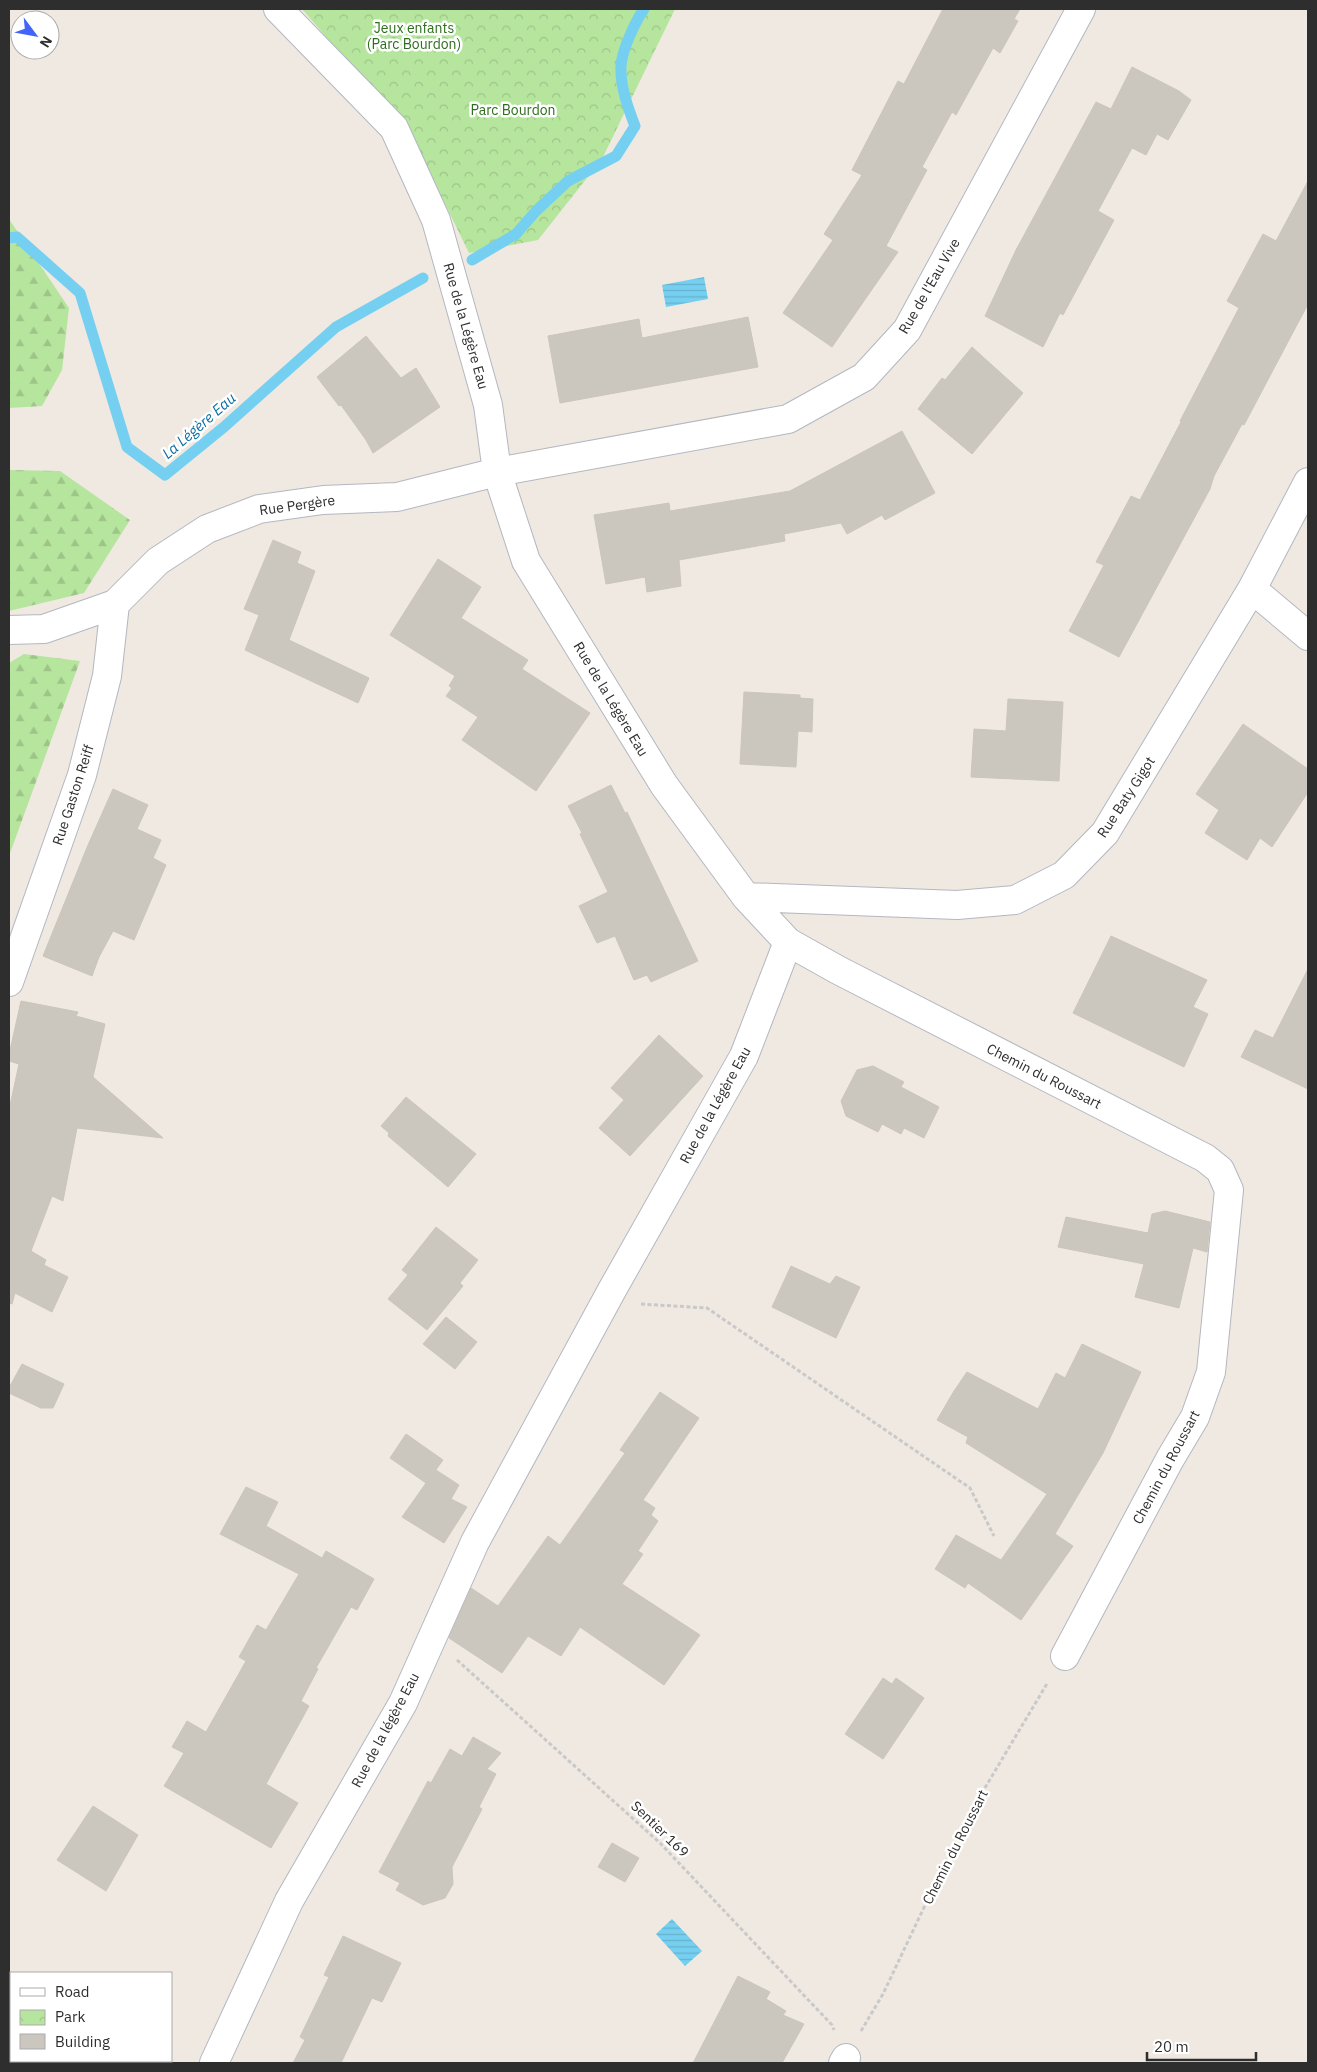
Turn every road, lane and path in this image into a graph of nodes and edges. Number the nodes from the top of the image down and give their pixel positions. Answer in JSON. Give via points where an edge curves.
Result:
{"nodes":[{"id":1,"x":278,"y":9,"type":"edge"},
{"id":2,"x":1081,"y":9,"type":"edge"},
{"id":3,"x":497,"y":472,"type":"junction"},
{"id":4,"x":1308,"y":482,"type":"edge"},
{"id":5,"x":1252,"y":589,"type":"junction"},
{"id":6,"x":115,"y":604,"type":"junction"},
{"id":7,"x":9,"y":630,"type":"edge"},
{"id":8,"x":1308,"y":636,"type":"edge"},
{"id":9,"x":746,"y":898,"type":"junction"},
{"id":10,"x":788,"y":942,"type":"junction"},
{"id":11,"x":9,"y":982,"type":"edge"},
{"id":12,"x":612,"y":1290,"type":"junction"},
{"id":13,"x":569,"y":1369,"type":"joint"},
{"id":14,"x":994,"y":1536,"type":"dead end"},
{"id":15,"x":433,"y":1638,"type":"junction"},
{"id":16,"x":1065,"y":1656,"type":"joint"},
{"id":17,"x":845,"y":2061,"type":"edge"},
{"id":18,"x":214,"y":2063,"type":"edge"}],
"edges":[{"from":1,"to":3,"type":"street","name":"Rue de la Légère Eau","via":[[394,128],[436,220],[488,405]]},
{"from":2,"to":3,"type":"street","name":"Rue de l'Eau Vive","via":[[907,330],[864,377],[788,419]]},
{"from":3,"to":6,"type":"street","name":"Rue Pergère","via":[[397,496],[323,500],[259,509],[207,530],[158,561]]},
{"from":3,"to":9,"type":"street","name":"Rue de la Légère Eau","via":[[526,561],[664,785]]},
{"from":4,"to":5,"type":"street","name":"Rue Baty Gigot"},
{"from":5,"to":8,"type":"street"},
{"from":5,"to":9,"type":"street","name":"Rue Baty Gigot","via":[[1105,833],[1064,875],[1015,900],[957,905]]},
{"from":6,"to":7,"type":"street","name":"Rue Pergère","via":[[44,629]]},
{"from":6,"to":11,"type":"street","name":"Rue Gaston Reiff","via":[[107,676],[82,775]]},
{"from":9,"to":10,"type":"street","name":"Rue de la Légère Eau"},
{"from":10,"to":12,"type":"street","name":"Rue de la Légère Eau","via":[[744,1056]]},
{"from":10,"to":16,"type":"street","name":"Chemin du Roussart","via":[[1205,1158],[1220,1170],[1229,1190],[1211,1372],[1195,1417]]},
{"from":12,"to":13,"type":"street","name":"Rue de la Légère Eau"},
{"from":12,"to":14,"type":"path","via":[[634,1303],[707,1308],[970,1488]]},
{"from":13,"to":15,"type":"street","name":"Rue de la légère Eau","via":[[475,1542]]},
{"from":15,"to":17,"type":"path","name":"Sentier 169","via":[[660,1843],[832,2025]]},
{"from":15,"to":18,"type":"street","name":"Rue de la légère Eau","via":[[403,1703],[289,1900]]},
{"from":16,"to":17,"type":"path","name":"Chemin du Roussart","via":[[964,1823],[883,1994]]}]}
